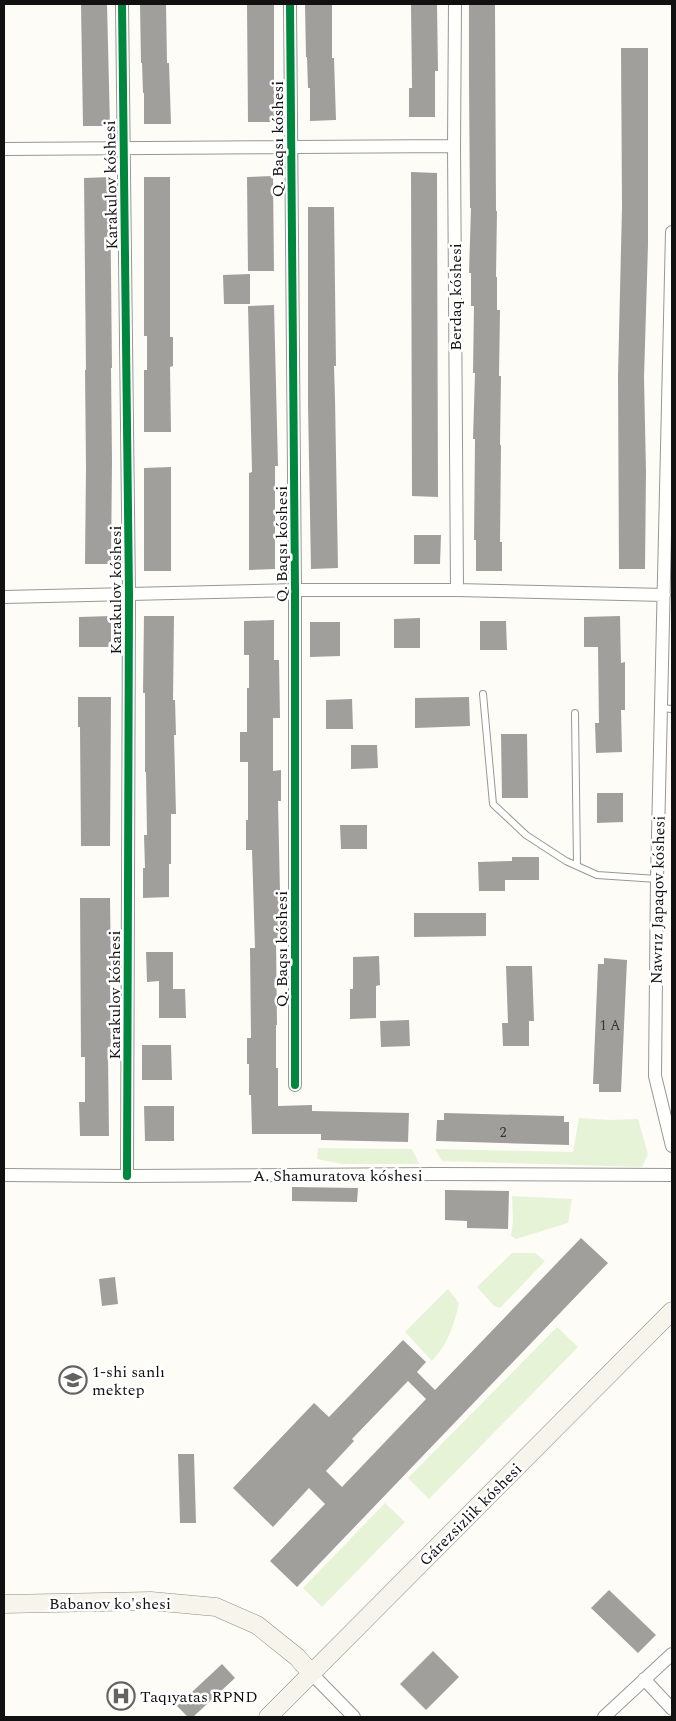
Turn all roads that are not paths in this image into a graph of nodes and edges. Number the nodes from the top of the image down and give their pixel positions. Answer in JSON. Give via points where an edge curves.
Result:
{"nodes":[{"id":1,"x":122,"y":4,"type":"edge"},
{"id":2,"x":290,"y":4,"type":"edge"},
{"id":3,"x":455,"y":4,"type":"edge"},
{"id":4,"x":454,"y":146,"type":"junction"},
{"id":5,"x":291,"y":147,"type":"junction"},
{"id":6,"x":123,"y":148,"type":"junction"},
{"id":7,"x":4,"y":149,"type":"edge"},
{"id":8,"x":672,"y":232,"type":"edge"},
{"id":9,"x":668,"y":553,"type":"edge"},
{"id":10,"x":295,"y":590,"type":"junction"},
{"id":11,"x":457,"y":590,"type":"junction"},
{"id":12,"x":129,"y":594,"type":"junction"},
{"id":13,"x":664,"y":595,"type":"junction"},
{"id":14,"x":4,"y":597,"type":"edge"},
{"id":15,"x":483,"y":694,"type":"dead end"},
{"id":16,"x":667,"y":709,"type":"edge"},
{"id":17,"x":575,"y":714,"type":"dead end"},
{"id":18,"x":577,"y":866,"type":"junction"},
{"id":19,"x":657,"y":879,"type":"junction"},
{"id":20,"x":295,"y":1085,"type":"dead end"},
{"id":21,"x":672,"y":1146,"type":"edge"},
{"id":22,"x":4,"y":1175,"type":"edge"},
{"id":23,"x":672,"y":1175,"type":"edge"},
{"id":24,"x":127,"y":1176,"type":"junction"},
{"id":25,"x":672,"y":1312,"type":"edge"},
{"id":26,"x":4,"y":1604,"type":"edge"},
{"id":27,"x":672,"y":1654,"type":"edge"},
{"id":28,"x":311,"y":1673,"type":"junction"},
{"id":29,"x":644,"y":1679,"type":"junction"},
{"id":30,"x":672,"y":1709,"type":"edge"},
{"id":31,"x":268,"y":1717,"type":"edge"},
{"id":32,"x":354,"y":1717,"type":"edge"},
{"id":33,"x":604,"y":1717,"type":"edge"}],
"edges":[{"from":1,"to":6,"type":"street","name":"Karakulov kóshesi"},
{"from":2,"to":5,"type":"street","name":"Q. Baqsı kóshesi"},
{"from":3,"to":4,"type":"street","name":"Berdaq kóshesi"},
{"from":4,"to":5,"type":"street"},
{"from":4,"to":11,"type":"street","name":"Berdaq kóshesi"},
{"from":5,"to":6,"type":"street"},
{"from":5,"to":10,"type":"street","name":"Q. Baqsı kóshesi"},
{"from":6,"to":7,"type":"street"},
{"from":6,"to":12,"type":"street","name":"Karakulov kóshesi"},
{"from":8,"to":9,"type":"street","name":"Nawrız Japaqov kóshesi"},
{"from":9,"to":13,"type":"street","name":"Nawrız Japaqov kóshesi"},
{"from":10,"to":11,"type":"street"},
{"from":10,"to":12,"type":"street"},
{"from":10,"to":20,"type":"street","name":"Q. Baqsı kóshesi"},
{"from":11,"to":13,"type":"street"},
{"from":12,"to":14,"type":"street"},
{"from":12,"to":24,"type":"street","name":"Karakulov kóshesi"},
{"from":13,"to":16,"type":"street","name":"Nawrız Japaqov kóshesi"},
{"from":15,"to":18,"type":"lane","via":[[493,804],[526,834]]},
{"from":16,"to":19,"type":"street","name":"Nawrız Japaqov kóshesi"},
{"from":17,"to":18,"type":"lane"},
{"from":18,"to":19,"type":"lane","via":[[597,875]]},
{"from":19,"to":21,"type":"street","name":"Nawrız Japaqov kóshesi","via":[[655,1076]]},
{"from":22,"to":24,"type":"street","name":"A. Shamuratova kóshesi"},
{"from":23,"to":24,"type":"street","name":"A. Shamuratova kóshesi"},
{"from":25,"to":28,"type":"street","name":"Gárezsizlik kóshesi"},
{"from":26,"to":28,"type":"street","name":"Babanov ko'shesi","via":[[151,1601],[216,1607],[257,1625]]},
{"from":27,"to":29,"type":"street"},
{"from":28,"to":31,"type":"street","name":"Gárezsizlik kóshesi"},
{"from":28,"to":32,"type":"street"},
{"from":29,"to":30,"type":"street"},
{"from":29,"to":33,"type":"street"}]}
